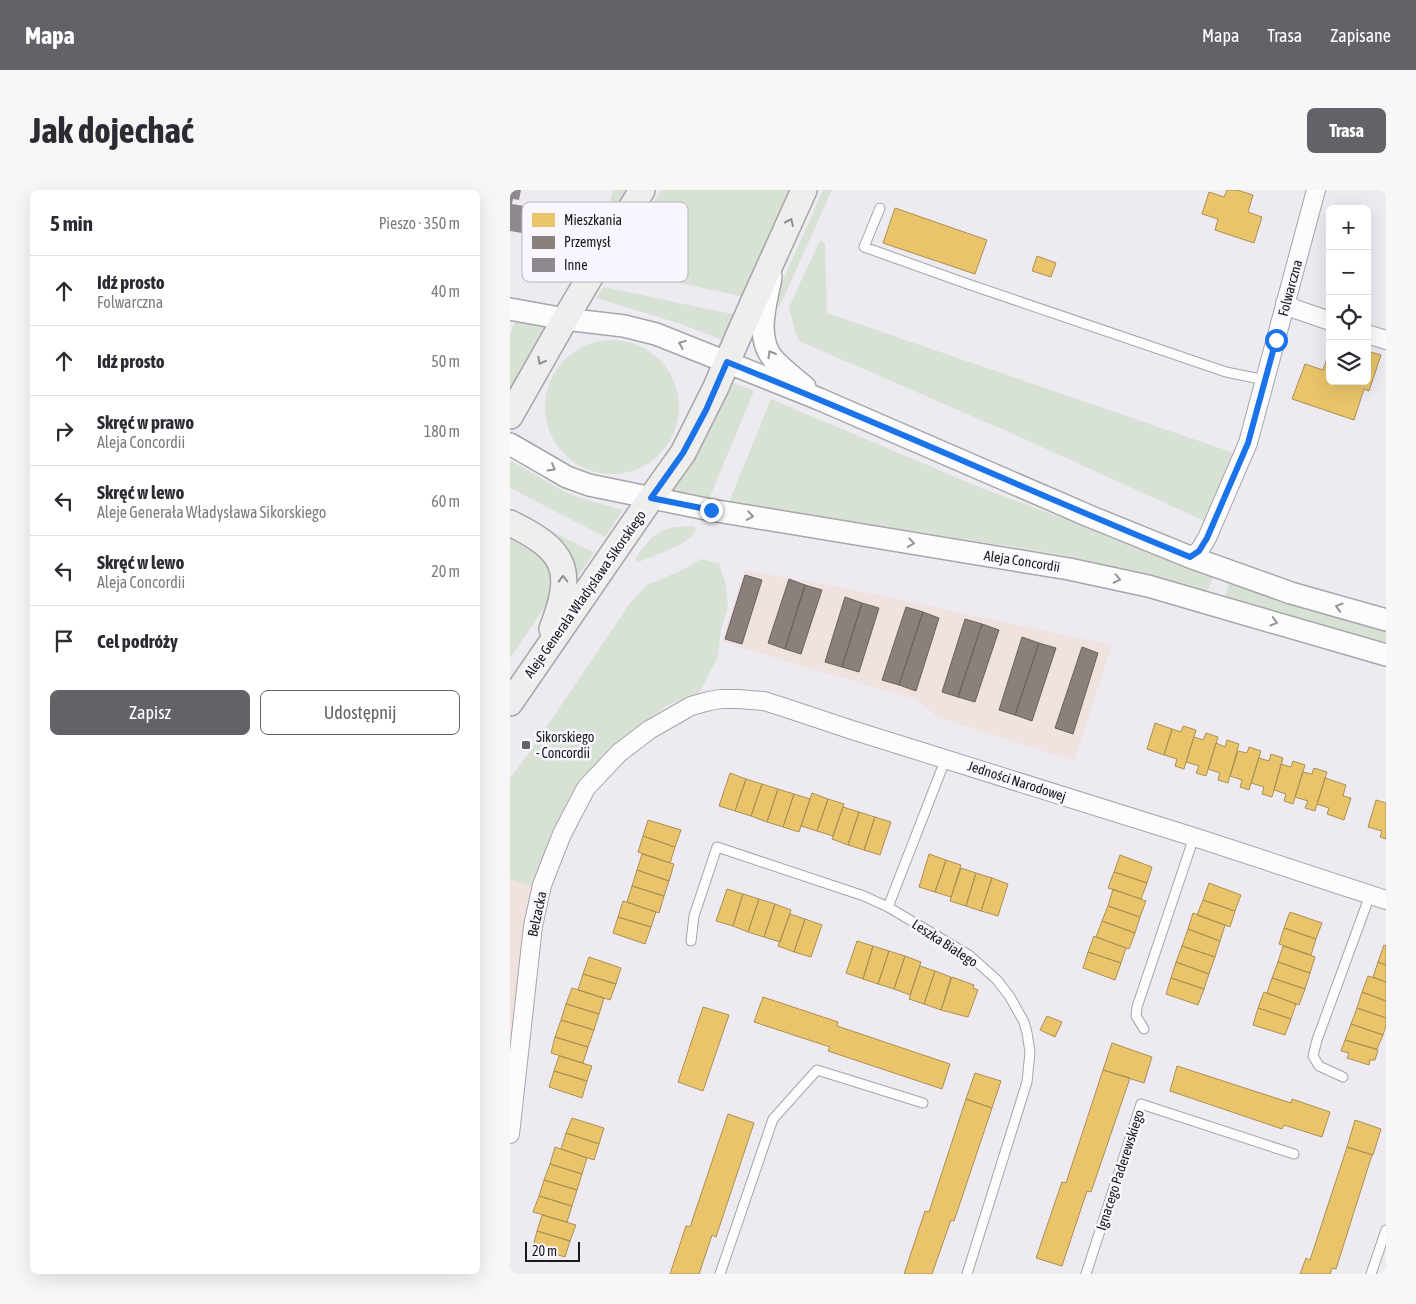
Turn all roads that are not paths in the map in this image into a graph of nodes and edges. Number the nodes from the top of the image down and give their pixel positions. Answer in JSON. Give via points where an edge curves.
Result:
{"nodes":[{"id":1,"x":642,"y":190,"type":"edge"},
{"id":2,"x":804,"y":190,"type":"edge"},
{"id":3,"x":1316,"y":190,"type":"edge"},
{"id":4,"x":635,"y":202,"type":"edge"},
{"id":5,"x":880,"y":208,"type":"dead end"},
{"id":6,"x":776,"y":254,"type":"junction"},
{"id":7,"x":587,"y":282,"type":"edge"},
{"id":8,"x":1285,"y":303,"type":"junction"},
{"id":9,"x":510,"y":310,"type":"edge"},
{"id":10,"x":565,"y":319,"type":"junction"},
{"id":11,"x":1326,"y":320,"type":"edge"},
{"id":12,"x":1371,"y":335,"type":"edge"},
{"id":13,"x":1386,"y":340,"type":"edge"},
{"id":14,"x":727,"y":362,"type":"junction"},
{"id":15,"x":1265,"y":380,"type":"junction"},
{"id":16,"x":819,"y":399,"type":"junction"},
{"id":17,"x":510,"y":416,"type":"edge"},
{"id":18,"x":510,"y":444,"type":"edge"},
{"id":19,"x":651,"y":498,"type":"junction"},
{"id":20,"x":510,"y":522,"type":"edge"},
{"id":21,"x":1190,"y":557,"type":"junction"},
{"id":22,"x":1386,"y":620,"type":"edge"},
{"id":23,"x":1386,"y":655,"type":"edge"},
{"id":24,"x":540,"y":659,"type":"junction"},
{"id":25,"x":510,"y":703,"type":"edge"},
{"id":26,"x":649,"y":730,"type":"joint"},
{"id":27,"x":946,"y":758,"type":"junction"},
{"id":28,"x":1194,"y":837,"type":"junction"},
{"id":29,"x":1378,"y":898,"type":"edge"},
{"id":30,"x":888,"y":906,"type":"junction"},
{"id":31,"x":691,"y":941,"type":"dead end"},
{"id":32,"x":1144,"y":1029,"type":"dead end"},
{"id":33,"x":1342,"y":1078,"type":"dead end"},
{"id":34,"x":923,"y":1102,"type":"dead end"},
{"id":35,"x":510,"y":1134,"type":"edge"},
{"id":36,"x":1294,"y":1154,"type":"dead end"},
{"id":37,"x":1386,"y":1230,"type":"edge"},
{"id":38,"x":720,"y":1274,"type":"edge"},
{"id":39,"x":966,"y":1274,"type":"edge"},
{"id":40,"x":1086,"y":1274,"type":"edge"},
{"id":41,"x":1371,"y":1274,"type":"edge"}],
"edges":[{"from":1,"to":4,"type":"main road"},
{"from":6,"to":2,"type":"main road","name":"Aleje Generała Władysława Sikorskiego","one_way":true},
{"from":3,"to":8,"type":"street","name":"Folwarczna"},
{"from":5,"to":15,"type":"lane","via":[[864,247],[1226,372]]},
{"from":6,"to":14,"type":"main road","name":"Aleje Generała Władysława Sikorskiego"},
{"from":16,"to":6,"type":"street","one_way":true,"via":[[775,360],[765,342],[763,324]]},
{"from":7,"to":10,"type":"main road"},
{"from":8,"to":11,"type":"street"},
{"from":8,"to":15,"type":"street","name":"Folwarczna"},
{"from":9,"to":10,"type":"street"},
{"from":14,"to":10,"type":"street","one_way":true,"via":[[642,330]]},
{"from":10,"to":17,"type":"main road","one_way":true},
{"from":12,"to":13,"type":"street"},
{"from":14,"to":16,"type":"street"},
{"from":14,"to":19,"type":"main road","name":"Aleje Generała Władysława Sikorskiego","via":[[687,446]]},
{"from":15,"to":21,"type":"street","name":"Folwarczna","via":[[1248,443],[1207,538],[1199,551]]},
{"from":16,"to":21,"type":"street"},
{"from":18,"to":19,"type":"street","name":"Aleja Concordii","one_way":true,"via":[[579,482]]},
{"from":19,"to":23,"type":"street","name":"Aleja Concordii","one_way":true,"via":[[1116,578]]},
{"from":19,"to":24,"type":"main road","name":"Aleje Generała Władysława Sikorskiego"},
{"from":24,"to":20,"type":"main road","one_way":true,"via":[[560,608],[563,572],[552,549]]},
{"from":22,"to":21,"type":"street","one_way":true,"via":[[1291,593]]},
{"from":24,"to":25,"type":"main road","name":"Aleje Generała Władysława Sikorskiego"},
{"from":26,"to":27,"type":"street","name":"Jedności Narodowej","via":[[691,706],[721,699],[764,701]]},
{"from":26,"to":35,"type":"street","name":"Belzacka","via":[[619,753],[586,788],[562,834],[542,885],[533,926]]},
{"from":27,"to":28,"type":"street","name":"Jedności Narodowej"},
{"from":27,"to":30,"type":"lane"},
{"from":28,"to":29,"type":"street","name":"Jedności Narodowej"},
{"from":28,"to":32,"type":"lane","via":[[1137,1008],[1136,1016]]},
{"from":29,"to":33,"type":"lane","via":[[1316,1040],[1313,1056],[1319,1066]]},
{"from":30,"to":31,"type":"lane","name":"Leszka Białego","via":[[717,847],[694,916]]},
{"from":30,"to":39,"type":"lane","name":"Leszka Białego","via":[[969,955],[997,980],[1024,1022],[1027,1033],[1030,1052],[1027,1082]]},
{"from":34,"to":38,"type":"lane","via":[[817,1070],[773,1119]]},
{"from":36,"to":40,"type":"lane","name":"Ignacego Paderewskiego","via":[[1141,1104]]},
{"from":37,"to":41,"type":"lane"}]}
